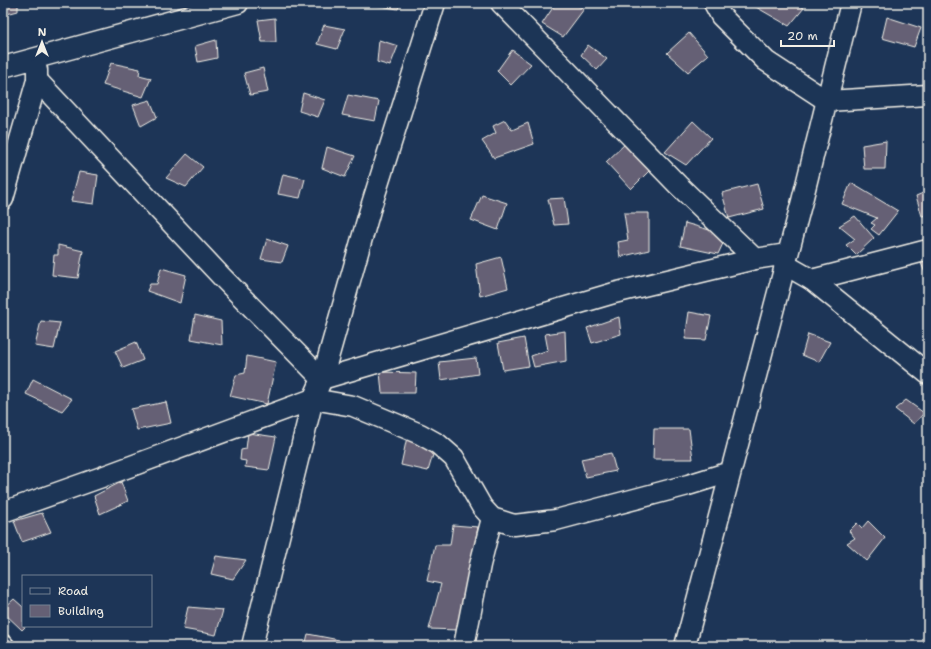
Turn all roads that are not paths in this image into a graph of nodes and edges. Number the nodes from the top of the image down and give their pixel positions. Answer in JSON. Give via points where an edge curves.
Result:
{"nodes":[{"id":1,"x":238,"y":3,"type":"edge"},
{"id":2,"x":434,"y":3,"type":"edge"},
{"id":3,"x":502,"y":3,"type":"edge"},
{"id":4,"x":714,"y":3,"type":"edge"},
{"id":5,"x":851,"y":3,"type":"edge"},
{"id":6,"x":38,"y":58,"type":"junction"},
{"id":7,"x":3,"y":67,"type":"edge"},
{"id":8,"x":37,"y":80,"type":"junction"},
{"id":9,"x":928,"y":95,"type":"edge"},
{"id":10,"x":827,"y":101,"type":"junction"},
{"id":11,"x":3,"y":199,"type":"edge"},
{"id":12,"x":928,"y":250,"type":"edge"},
{"id":13,"x":755,"y":259,"type":"junction"},
{"id":14,"x":786,"y":259,"type":"junction"},
{"id":15,"x":812,"y":280,"type":"junction"},
{"id":16,"x":928,"y":374,"type":"edge"},
{"id":17,"x":322,"y":379,"type":"junction"},
{"id":18,"x":312,"y":399,"type":"junction"},
{"id":19,"x":730,"y":472,"type":"junction"},
{"id":20,"x":3,"y":512,"type":"edge"},
{"id":21,"x":492,"y":518,"type":"junction"},
{"id":22,"x":252,"y":646,"type":"edge"},
{"id":23,"x":464,"y":646,"type":"edge"},
{"id":24,"x":685,"y":646,"type":"edge"}],
"edges":[{"from":1,"to":6,"type":"street"},
{"from":2,"to":17,"type":"street","via":[[370,210]]},
{"from":3,"to":13,"type":"street","via":[[678,185]]},
{"from":4,"to":10,"type":"street","via":[[721,16],[766,61]]},
{"from":5,"to":10,"type":"street"},
{"from":6,"to":7,"type":"street"},
{"from":6,"to":8,"type":"street"},
{"from":8,"to":11,"type":"street"},
{"from":8,"to":17,"type":"street","via":[[220,276]]},
{"from":9,"to":10,"type":"street"},
{"from":10,"to":14,"type":"street"},
{"from":12,"to":15,"type":"street"},
{"from":13,"to":14,"type":"street"},
{"from":13,"to":17,"type":"street","via":[[614,293]]},
{"from":14,"to":15,"type":"street"},
{"from":14,"to":19,"type":"street"},
{"from":15,"to":16,"type":"street"},
{"from":17,"to":18,"type":"street"},
{"from":18,"to":20,"type":"street"},
{"from":18,"to":21,"type":"street","via":[[353,406],[438,444],[454,458],[482,507]]},
{"from":18,"to":22,"type":"street"},
{"from":19,"to":21,"type":"street","via":[[556,520],[514,525]]},
{"from":19,"to":24,"type":"street"},
{"from":21,"to":23,"type":"street"}]}
